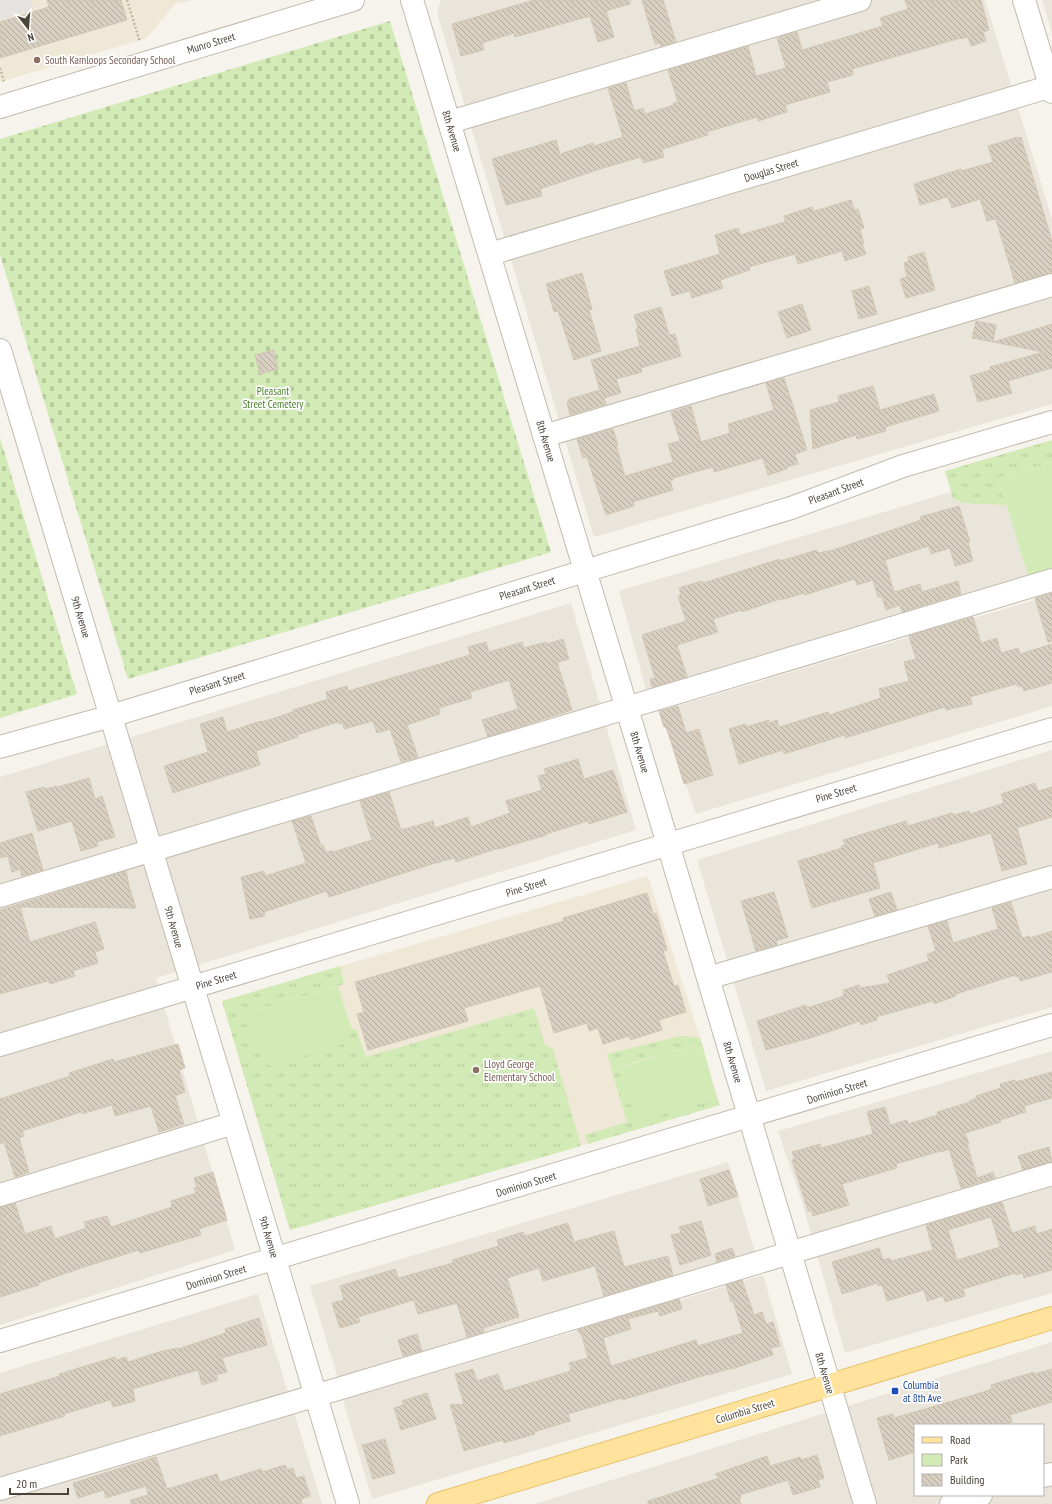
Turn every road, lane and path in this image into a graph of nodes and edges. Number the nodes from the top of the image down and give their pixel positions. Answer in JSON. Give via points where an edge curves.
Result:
{"nodes":[{"id":1,"x":127,"y":0,"type":"edge"},
{"id":2,"x":352,"y":0,"type":"edge"},
{"id":3,"x":412,"y":0,"type":"edge"},
{"id":4,"x":860,"y":0,"type":"edge"},
{"id":5,"x":1024,"y":0,"type":"edge"},
{"id":6,"x":140,"y":42,"type":"dead end"},
{"id":7,"x":0,"y":68,"type":"edge"},
{"id":8,"x":4,"y":82,"type":"dead end"},
{"id":9,"x":1051,"y":88,"type":"edge"},
{"id":10,"x":0,"y":107,"type":"edge"},
{"id":11,"x":450,"y":122,"type":"junction"},
{"id":12,"x":490,"y":254,"type":"junction"},
{"id":13,"x":1052,"y":285,"type":"edge"},
{"id":14,"x":0,"y":350,"type":"edge"},
{"id":15,"x":8,"y":405,"type":"edge"},
{"id":16,"x":1052,"y":422,"type":"edge"},
{"id":17,"x":544,"y":436,"type":"junction"},
{"id":18,"x":585,"y":570,"type":"junction"},
{"id":19,"x":1052,"y":580,"type":"edge"},
{"id":20,"x":627,"y":709,"type":"junction"},
{"id":21,"x":111,"y":716,"type":"junction"},
{"id":22,"x":1052,"y":729,"type":"edge"},
{"id":23,"x":0,"y":747,"type":"edge"},
{"id":24,"x":668,"y":844,"type":"junction"},
{"id":25,"x":152,"y":851,"type":"junction"},
{"id":26,"x":1052,"y":877,"type":"edge"},
{"id":27,"x":0,"y":896,"type":"edge"},
{"id":28,"x":708,"y":978,"type":"junction"},
{"id":29,"x":192,"y":988,"type":"junction"},
{"id":30,"x":1052,"y":1025,"type":"edge"},
{"id":31,"x":0,"y":1044,"type":"edge"},
{"id":32,"x":750,"y":1117,"type":"junction"},
{"id":33,"x":234,"y":1123,"type":"junction"},
{"id":34,"x":1052,"y":1174,"type":"edge"},
{"id":35,"x":0,"y":1194,"type":"edge"},
{"id":36,"x":789,"y":1254,"type":"junction"},
{"id":37,"x":275,"y":1259,"type":"junction"},
{"id":38,"x":1052,"y":1318,"type":"edge"},
{"id":39,"x":0,"y":1341,"type":"edge"},
{"id":40,"x":829,"y":1385,"type":"junction"},
{"id":41,"x":316,"y":1396,"type":"junction"},
{"id":42,"x":0,"y":1490,"type":"edge"},
{"id":43,"x":978,"y":1496,"type":"edge"},
{"id":44,"x":348,"y":1504,"type":"edge"},
{"id":45,"x":438,"y":1504,"type":"edge"},
{"id":46,"x":865,"y":1504,"type":"edge"},
{"id":47,"x":951,"y":1504,"type":"edge"}],
"edges":[{"from":1,"to":6,"type":"path"},
{"from":2,"to":10,"type":"street","name":"Munro Street"},
{"from":3,"to":11,"type":"street","name":"8th Avenue"},
{"from":4,"to":11,"type":"street"},
{"from":5,"to":9,"type":"street"},
{"from":7,"to":8,"type":"path"},
{"from":9,"to":12,"type":"street","name":"Douglas Street"},
{"from":11,"to":12,"type":"street","name":"8th Avenue"},
{"from":12,"to":17,"type":"street","name":"8th Avenue"},
{"from":13,"to":17,"type":"street"},
{"from":14,"to":15,"type":"street","name":"9th Avenue"},
{"from":15,"to":21,"type":"street","name":"9th Avenue"},
{"from":16,"to":18,"type":"street","name":"Pleasant Street","via":[[903,466],[791,508]]},
{"from":17,"to":18,"type":"street","name":"8th Avenue"},
{"from":18,"to":20,"type":"street","name":"8th Avenue"},
{"from":18,"to":21,"type":"street","name":"Pleasant Street"},
{"from":19,"to":20,"type":"street"},
{"from":20,"to":24,"type":"street","name":"8th Avenue"},
{"from":20,"to":25,"type":"street"},
{"from":21,"to":23,"type":"street","name":"Pleasant Street"},
{"from":21,"to":25,"type":"street","name":"9th Avenue"},
{"from":22,"to":24,"type":"street","name":"Pine Street"},
{"from":24,"to":28,"type":"street","name":"8th Avenue"},
{"from":24,"to":29,"type":"street","name":"Pine Street"},
{"from":25,"to":27,"type":"street"},
{"from":25,"to":29,"type":"street","name":"9th Avenue"},
{"from":26,"to":28,"type":"street"},
{"from":28,"to":32,"type":"street","name":"8th Avenue"},
{"from":29,"to":31,"type":"street","name":"Pine Street"},
{"from":29,"to":33,"type":"street","name":"9th Avenue"},
{"from":30,"to":32,"type":"street","name":"Dominion Street"},
{"from":32,"to":36,"type":"street","name":"8th Avenue"},
{"from":32,"to":37,"type":"street","name":"Dominion Street"},
{"from":33,"to":35,"type":"street"},
{"from":33,"to":37,"type":"street","name":"9th Avenue"},
{"from":34,"to":36,"type":"street"},
{"from":36,"to":40,"type":"street","name":"8th Avenue"},
{"from":36,"to":41,"type":"street"},
{"from":37,"to":39,"type":"street","name":"Dominion Street"},
{"from":37,"to":41,"type":"street","name":"9th Avenue"},
{"from":38,"to":40,"type":"main road","name":"Columbia Street"},
{"from":40,"to":45,"type":"main road","name":"Columbia Street"},
{"from":40,"to":46,"type":"street","name":"8th Avenue"},
{"from":41,"to":42,"type":"street"},
{"from":41,"to":44,"type":"street","name":"9th Avenue"},
{"from":43,"to":47,"type":"street"}]}
